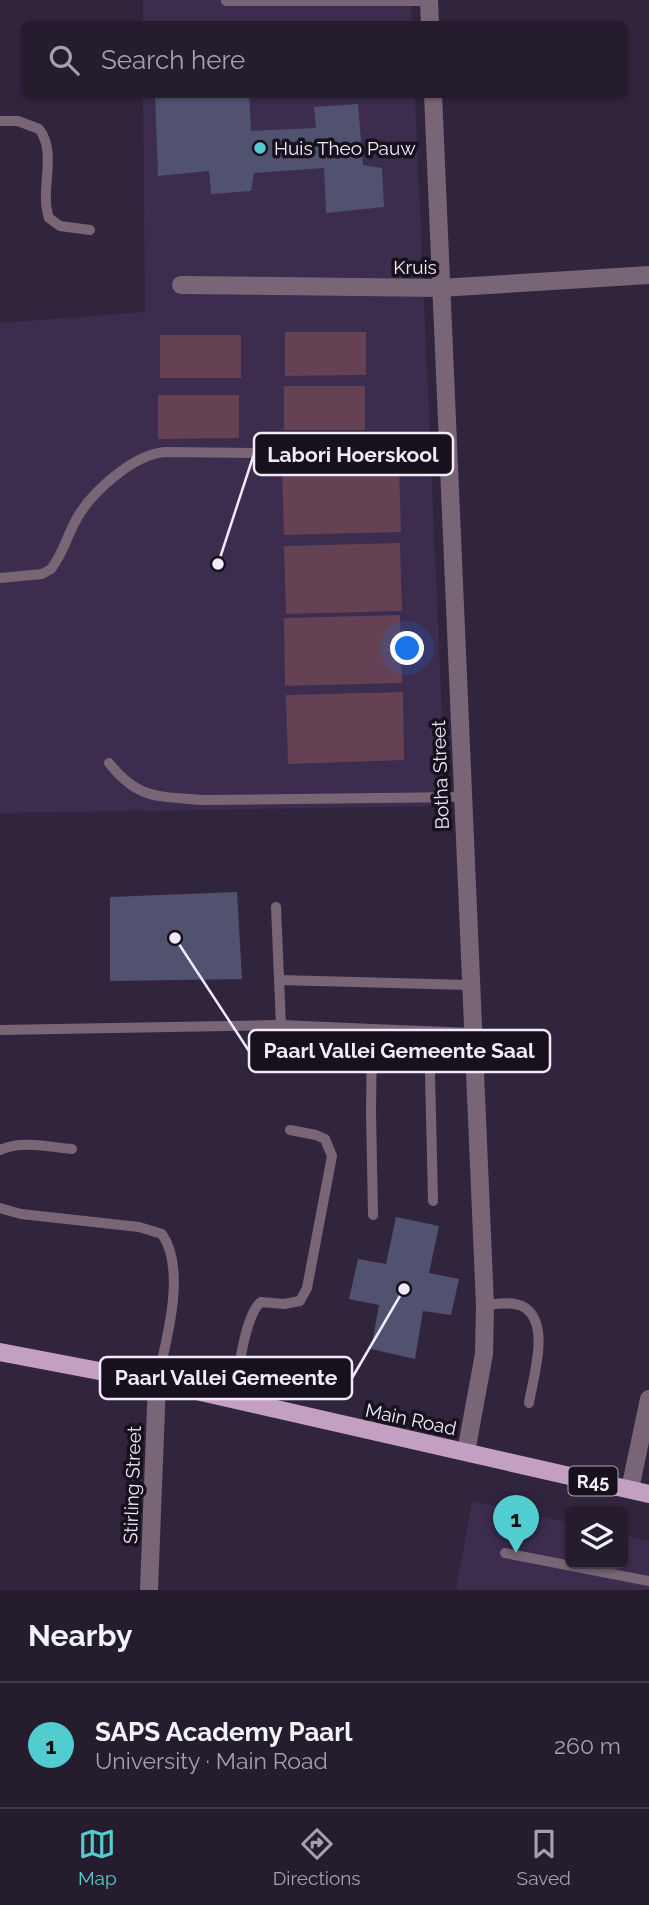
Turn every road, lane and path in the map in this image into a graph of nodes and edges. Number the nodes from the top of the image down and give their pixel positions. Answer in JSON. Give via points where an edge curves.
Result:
{"nodes":[{"id":1,"x":429,"y":0,"type":"edge"},
{"id":2,"x":226,"y":1,"type":"edge"},
{"id":3,"x":430,"y":21,"type":"edge"},
{"id":4,"x":433,"y":98,"type":"edge"},
{"id":5,"x":0,"y":121,"type":"edge"},
{"id":6,"x":90,"y":230,"type":"dead end"},
{"id":7,"x":649,"y":275,"type":"edge"},
{"id":8,"x":181,"y":285,"type":"dead end"},
{"id":9,"x":440,"y":288,"type":"junction"},
{"id":10,"x":447,"y":452,"type":"junction"},
{"id":11,"x":0,"y":578,"type":"edge"},
{"id":12,"x":109,"y":763,"type":"dead end"},
{"id":13,"x":462,"y":797,"type":"junction"},
{"id":14,"x":276,"y":907,"type":"dead end"},
{"id":15,"x":279,"y":980,"type":"junction"},
{"id":16,"x":469,"y":985,"type":"junction"},
{"id":17,"x":281,"y":1025,"type":"junction"},
{"id":18,"x":372,"y":1029,"type":"junction"},
{"id":19,"x":0,"y":1030,"type":"edge"},
{"id":20,"x":429,"y":1031,"type":"junction"},
{"id":21,"x":473,"y":1033,"type":"junction"},
{"id":22,"x":289,"y":1130,"type":"dead end"},
{"id":23,"x":72,"y":1149,"type":"dead end"},
{"id":24,"x":0,"y":1150,"type":"edge"},
{"id":25,"x":433,"y":1201,"type":"dead end"},
{"id":26,"x":0,"y":1208,"type":"edge"},
{"id":27,"x":373,"y":1215,"type":"dead end"},
{"id":28,"x":485,"y":1305,"type":"junction"},
{"id":29,"x":0,"y":1352,"type":"edge"},
{"id":30,"x":157,"y":1382,"type":"junction"},
{"id":31,"x":649,"y":1399,"type":"edge"},
{"id":32,"x":233,"y":1400,"type":"junction"},
{"id":33,"x":529,"y":1403,"type":"dead end"},
{"id":34,"x":466,"y":1452,"type":"junction"},
{"id":35,"x":630,"y":1489,"type":"junction"},
{"id":36,"x":649,"y":1494,"type":"edge"},
{"id":37,"x":505,"y":1553,"type":"dead end"},
{"id":38,"x":649,"y":1581,"type":"edge"},
{"id":39,"x":149,"y":1590,"type":"edge"}],
"edges":[{"from":1,"to":2,"type":"lane"},
{"from":1,"to":3,"type":"street"},
{"from":4,"to":9,"type":"street","name":"Botha Street"},
{"from":5,"to":6,"type":"lane","via":[[18,121],[39,129],[47,144],[49,218],[60,226]]},
{"from":7,"to":9,"type":"street","name":"Kruis"},
{"from":8,"to":9,"type":"street","name":"Kruis"},
{"from":9,"to":10,"type":"street","name":"Botha Street"},
{"from":10,"to":11,"type":"lane","via":[[149,454],[85,506],[51,569],[42,575]]},
{"from":10,"to":13,"type":"street","name":"Botha Street"},
{"from":12,"to":13,"type":"lane","via":[[124,782],[144,793],[181,798]]},
{"from":13,"to":16,"type":"street","name":"Botha Street"},
{"from":14,"to":15,"type":"lane"},
{"from":15,"to":16,"type":"lane"},
{"from":15,"to":17,"type":"lane"},
{"from":16,"to":21,"type":"street","name":"Botha Street"},
{"from":17,"to":18,"type":"lane"},
{"from":17,"to":19,"type":"lane"},
{"from":18,"to":20,"type":"lane"},
{"from":18,"to":27,"type":"lane"},
{"from":20,"to":21,"type":"lane"},
{"from":20,"to":25,"type":"lane"},
{"from":21,"to":28,"type":"street","name":"Botha Street"},
{"from":22,"to":32,"type":"lane","via":[[325,1139],[332,1156],[307,1288],[300,1301],[255,1306]]},
{"from":23,"to":24,"type":"lane","via":[[20,1144]]},
{"from":26,"to":30,"type":"lane","via":[[162,1234],[172,1254],[173,1282],[170,1326]]},
{"from":28,"to":33,"type":"lane","via":[[522,1306],[537,1323],[539,1345]]},
{"from":28,"to":34,"type":"street","name":"Botha Street","via":[[484,1353]]},
{"from":29,"to":30,"type":"main road","name":"Main Road","number":"R45"},
{"from":30,"to":32,"type":"main road","name":"Main Road","number":"R45"},
{"from":30,"to":39,"type":"street","name":"Stirling Street"},
{"from":31,"to":35,"type":"street"},
{"from":32,"to":34,"type":"main road","name":"Main Road","number":"R45"},
{"from":34,"to":35,"type":"main road","name":"Main Road","number":"R45"},
{"from":35,"to":36,"type":"main road","name":"Main Road","number":"R45"},
{"from":37,"to":38,"type":"lane"}]}
